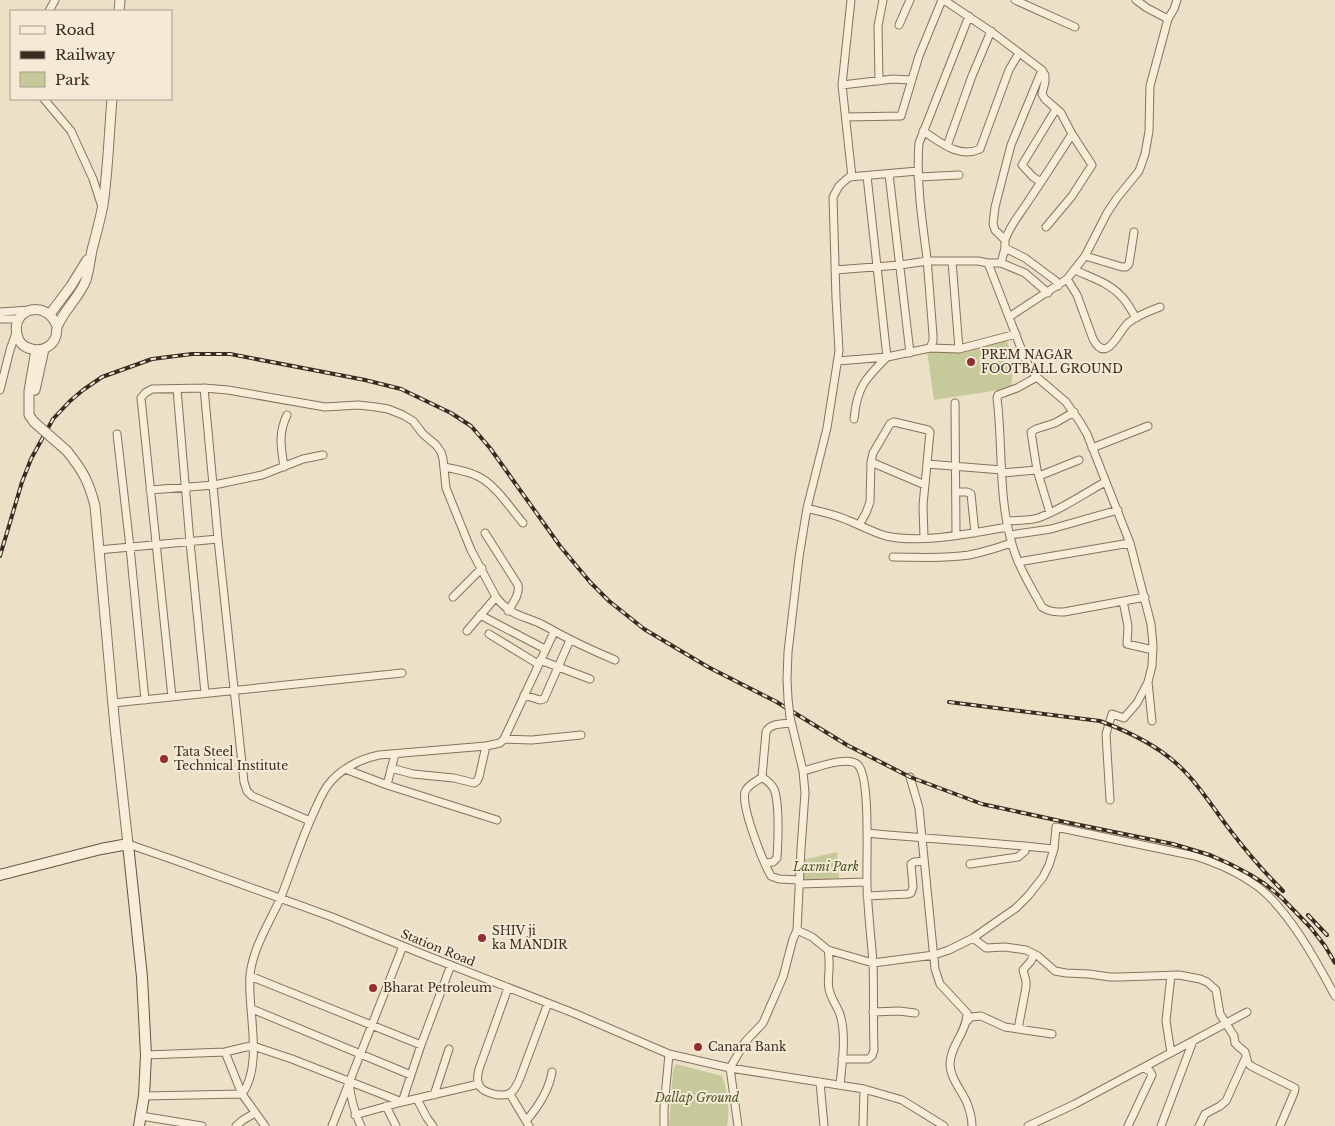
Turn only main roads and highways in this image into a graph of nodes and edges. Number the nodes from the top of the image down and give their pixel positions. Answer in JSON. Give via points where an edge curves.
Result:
{"nodes":[{"id":1,"x":0,"y":875,"type":"edge"},
{"id":2,"x":140,"y":1121,"type":"edge"}],
"edges":[{"from":1,"to":2,"type":"main road","via":[[128,844],[142,977],[146,1055]]}]}
